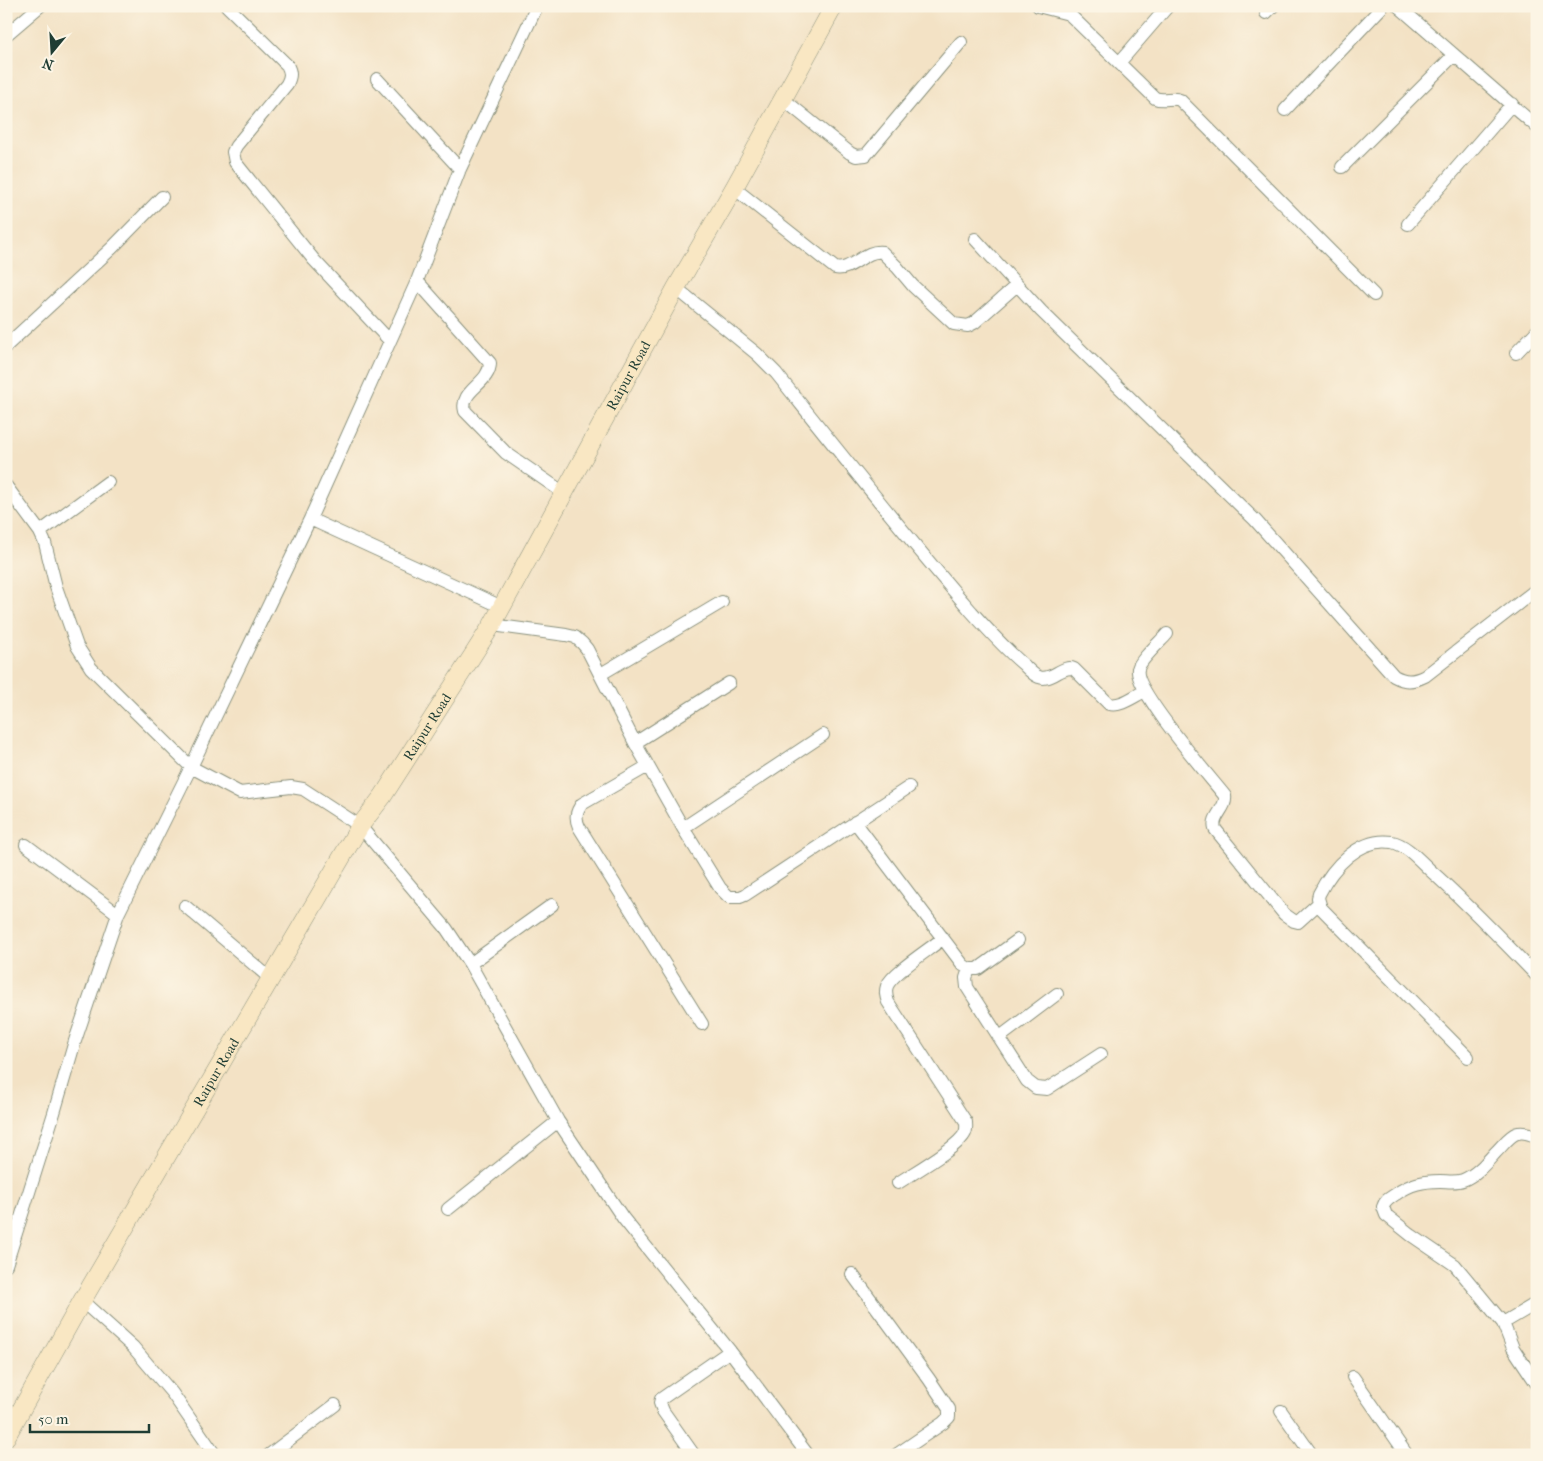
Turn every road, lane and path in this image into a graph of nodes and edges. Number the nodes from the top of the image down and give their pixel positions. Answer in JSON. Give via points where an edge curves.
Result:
{"nodes":[{"id":1,"x":40,"y":6,"type":"edge"},
{"id":2,"x":227,"y":6,"type":"edge"},
{"id":3,"x":537,"y":6,"type":"edge"},
{"id":4,"x":834,"y":6,"type":"edge"},
{"id":5,"x":1038,"y":6,"type":"edge"},
{"id":6,"x":1168,"y":6,"type":"edge"},
{"id":7,"x":1383,"y":6,"type":"edge"},
{"id":8,"x":1398,"y":6,"type":"edge"},
{"id":9,"x":6,"y":35,"type":"edge"},
{"id":10,"x":961,"y":42,"type":"dead end"},
{"id":11,"x":1454,"y":55,"type":"junction"},
{"id":12,"x":1118,"y":63,"type":"junction"},
{"id":13,"x":377,"y":79,"type":"dead end"},
{"id":14,"x":783,"y":99,"type":"junction"},
{"id":15,"x":1512,"y":104,"type":"junction"},
{"id":16,"x":1285,"y":110,"type":"dead end"},
{"id":17,"x":1537,"y":127,"type":"edge"},
{"id":18,"x":1342,"y":168,"type":"dead end"},
{"id":19,"x":460,"y":169,"type":"junction"},
{"id":20,"x":734,"y":188,"type":"junction"},
{"id":21,"x":162,"y":197,"type":"dead end"},
{"id":22,"x":1408,"y":224,"type":"dead end"},
{"id":23,"x":975,"y":239,"type":"dead end"},
{"id":24,"x":418,"y":281,"type":"junction"},
{"id":25,"x":1017,"y":285,"type":"junction"},
{"id":26,"x":676,"y":288,"type":"junction"},
{"id":27,"x":1374,"y":295,"type":"dead end"},
{"id":28,"x":1537,"y":331,"type":"edge"},
{"id":29,"x":390,"y":341,"type":"junction"},
{"id":30,"x":6,"y":346,"type":"edge"},
{"id":31,"x":1516,"y":353,"type":"dead end"},
{"id":32,"x":108,"y":482,"type":"dead end"},
{"id":33,"x":6,"y":486,"type":"edge"},
{"id":34,"x":564,"y":493,"type":"junction"},
{"id":35,"x":310,"y":519,"type":"junction"},
{"id":36,"x":40,"y":532,"type":"junction"},
{"id":37,"x":1537,"y":589,"type":"edge"},
{"id":38,"x":722,"y":602,"type":"dead end"},
{"id":39,"x":502,"y":607,"type":"junction"},
{"id":40,"x":492,"y":625,"type":"junction"},
{"id":41,"x":1167,"y":634,"type":"dead end"},
{"id":42,"x":601,"y":674,"type":"junction"},
{"id":43,"x":729,"y":682,"type":"dead end"},
{"id":44,"x":1144,"y":691,"type":"junction"},
{"id":45,"x":823,"y":735,"type":"dead end"},
{"id":46,"x":635,"y":742,"type":"junction"},
{"id":47,"x":648,"y":766,"type":"junction"},
{"id":48,"x":192,"y":767,"type":"junction"},
{"id":49,"x":909,"y":787,"type":"dead end"},
{"id":50,"x":855,"y":822,"type":"junction"},
{"id":51,"x":360,"y":826,"type":"junction"},
{"id":52,"x":683,"y":828,"type":"junction"},
{"id":53,"x":26,"y":845,"type":"dead end"},
{"id":54,"x":1319,"y":903,"type":"junction"},
{"id":55,"x":552,"y":905,"type":"dead end"},
{"id":56,"x":185,"y":906,"type":"dead end"},
{"id":57,"x":118,"y":914,"type":"junction"},
{"id":58,"x":942,"y":939,"type":"junction"},
{"id":59,"x":1018,"y":940,"type":"dead end"},
{"id":60,"x":470,"y":964,"type":"junction"},
{"id":61,"x":969,"y":968,"type":"junction"},
{"id":62,"x":1537,"y":976,"type":"edge"},
{"id":63,"x":271,"y":979,"type":"junction"},
{"id":64,"x":1057,"y":994,"type":"dead end"},
{"id":65,"x":702,"y":1024,"type":"dead end"},
{"id":66,"x":1000,"y":1037,"type":"junction"},
{"id":67,"x":1101,"y":1054,"type":"dead end"},
{"id":68,"x":1468,"y":1057,"type":"dead end"},
{"id":69,"x":558,"y":1120,"type":"junction"},
{"id":70,"x":1537,"y":1136,"type":"edge"},
{"id":71,"x":898,"y":1183,"type":"dead end"},
{"id":72,"x":448,"y":1209,"type":"dead end"},
{"id":73,"x":6,"y":1265,"type":"edge"},
{"id":74,"x":852,"y":1274,"type":"dead end"},
{"id":75,"x":82,"y":1302,"type":"junction"},
{"id":76,"x":1537,"y":1303,"type":"edge"},
{"id":77,"x":1503,"y":1323,"type":"junction"},
{"id":78,"x":730,"y":1351,"type":"junction"},
{"id":79,"x":1353,"y":1377,"type":"dead end"},
{"id":80,"x":1537,"y":1384,"type":"edge"},
{"id":81,"x":335,"y":1405,"type":"dead end"},
{"id":82,"x":1281,"y":1411,"type":"dead end"},
{"id":83,"x":6,"y":1437,"type":"edge"},
{"id":84,"x":215,"y":1455,"type":"edge"},
{"id":85,"x":269,"y":1455,"type":"edge"},
{"id":86,"x":694,"y":1455,"type":"edge"},
{"id":87,"x":808,"y":1455,"type":"edge"},
{"id":88,"x":896,"y":1455,"type":"edge"},
{"id":89,"x":1312,"y":1455,"type":"edge"},
{"id":90,"x":1407,"y":1455,"type":"edge"}],
"edges":[{"from":1,"to":9,"type":"street"},
{"from":2,"to":29,"type":"street","via":[[290,71],[286,84],[236,146],[235,162],[314,260]]},
{"from":3,"to":19,"type":"street"},
{"from":4,"to":14,"type":"main road","name":"Raipur Road"},
{"from":5,"to":12,"type":"street","via":[[1069,14]]},
{"from":6,"to":12,"type":"street"},
{"from":7,"to":16,"type":"street"},
{"from":8,"to":11,"type":"street"},
{"from":10,"to":14,"type":"street","via":[[866,155],[850,153]]},
{"from":11,"to":15,"type":"street"},
{"from":11,"to":18,"type":"street"},
{"from":12,"to":27,"type":"street","via":[[1160,101],[1180,100]]},
{"from":13,"to":19,"type":"street"},
{"from":14,"to":20,"type":"main road","name":"Raipur Road"},
{"from":15,"to":17,"type":"street"},
{"from":15,"to":22,"type":"street"},
{"from":19,"to":24,"type":"street"},
{"from":20,"to":25,"type":"street","via":[[835,268],[843,268],[875,252],[882,252],[954,324],[968,326],[974,323]]},
{"from":20,"to":26,"type":"main road","name":"Raipur Road"},
{"from":21,"to":30,"type":"street"},
{"from":23,"to":25,"type":"street"},
{"from":24,"to":29,"type":"street"},
{"from":24,"to":34,"type":"street","via":[[490,363],[486,377],[466,397],[465,411],[506,453]]},
{"from":25,"to":37,"type":"street","via":[[1255,520],[1394,676],[1408,681],[1424,676]]},
{"from":26,"to":34,"type":"main road","name":"Raipur Road"},
{"from":26,"to":44,"type":"street","via":[[776,373],[944,580],[1002,646],[1028,669],[1039,677],[1045,677],[1070,668],[1112,705]]},
{"from":28,"to":31,"type":"street"},
{"from":29,"to":35,"type":"street"},
{"from":32,"to":36,"type":"street"},
{"from":33,"to":36,"type":"street"},
{"from":34,"to":39,"type":"main road","name":"Raipur Road"},
{"from":35,"to":39,"type":"street"},
{"from":35,"to":48,"type":"street"},
{"from":36,"to":48,"type":"street","via":[[82,656]]},
{"from":38,"to":42,"type":"street"},
{"from":39,"to":40,"type":"main road","name":"Raipur Road"},
{"from":40,"to":42,"type":"street","via":[[575,637],[587,649]]},
{"from":40,"to":51,"type":"main road","name":"Raipur Road","via":[[383,796]]},
{"from":41,"to":44,"type":"street","via":[[1139,666],[1138,677]]},
{"from":42,"to":46,"type":"street"},
{"from":43,"to":46,"type":"street"},
{"from":44,"to":54,"type":"street","via":[[1225,796],[1225,804],[1214,822],[1215,829],[1284,914],[1298,922]]},
{"from":45,"to":52,"type":"street"},
{"from":46,"to":47,"type":"street"},
{"from":47,"to":52,"type":"street"},
{"from":47,"to":65,"type":"street","via":[[582,804],[576,820]]},
{"from":48,"to":51,"type":"street","via":[[240,793],[303,788]]},
{"from":48,"to":57,"type":"street"},
{"from":49,"to":50,"type":"street"},
{"from":50,"to":52,"type":"street","via":[[740,898],[724,894]]},
{"from":50,"to":58,"type":"street"},
{"from":51,"to":60,"type":"street","via":[[446,928]]},
{"from":51,"to":63,"type":"main road","name":"Raipur Road"},
{"from":53,"to":57,"type":"street"},
{"from":54,"to":62,"type":"street","via":[[1322,888],[1355,850],[1377,842],[1398,844],[1440,879]]},
{"from":54,"to":68,"type":"street"},
{"from":55,"to":60,"type":"street"},
{"from":56,"to":63,"type":"street"},
{"from":57,"to":73,"type":"street","via":[[75,1040]]},
{"from":58,"to":61,"type":"street","via":[[957,959]]},
{"from":58,"to":71,"type":"street","via":[[892,978],[886,994],[967,1128],[956,1144]]},
{"from":59,"to":61,"type":"street","via":[[982,967]]},
{"from":60,"to":69,"type":"street"},
{"from":61,"to":66,"type":"street","via":[[967,987]]},
{"from":63,"to":75,"type":"main road","name":"Raipur Road"},
{"from":64,"to":66,"type":"street"},
{"from":66,"to":67,"type":"street","via":[[1028,1081],[1040,1090],[1047,1089]]},
{"from":69,"to":72,"type":"street"},
{"from":69,"to":78,"type":"street","via":[[623,1218]]},
{"from":70,"to":77,"type":"street","via":[[1524,1131],[1516,1133],[1470,1176],[1454,1182],[1411,1184],[1386,1200],[1383,1207],[1386,1215],[1411,1235],[1455,1264]]},
{"from":74,"to":88,"type":"street","via":[[949,1409],[949,1417],[944,1423]]},
{"from":75,"to":83,"type":"main road","name":"Raipur Road"},
{"from":75,"to":84,"type":"street","via":[[119,1333],[144,1360],[172,1393]]},
{"from":76,"to":77,"type":"street"},
{"from":77,"to":80,"type":"street","via":[[1513,1348]]},
{"from":78,"to":86,"type":"street","via":[[661,1399],[661,1406]]},
{"from":78,"to":87,"type":"street"},
{"from":79,"to":90,"type":"street"},
{"from":81,"to":85,"type":"street"},
{"from":82,"to":89,"type":"street"}]}
